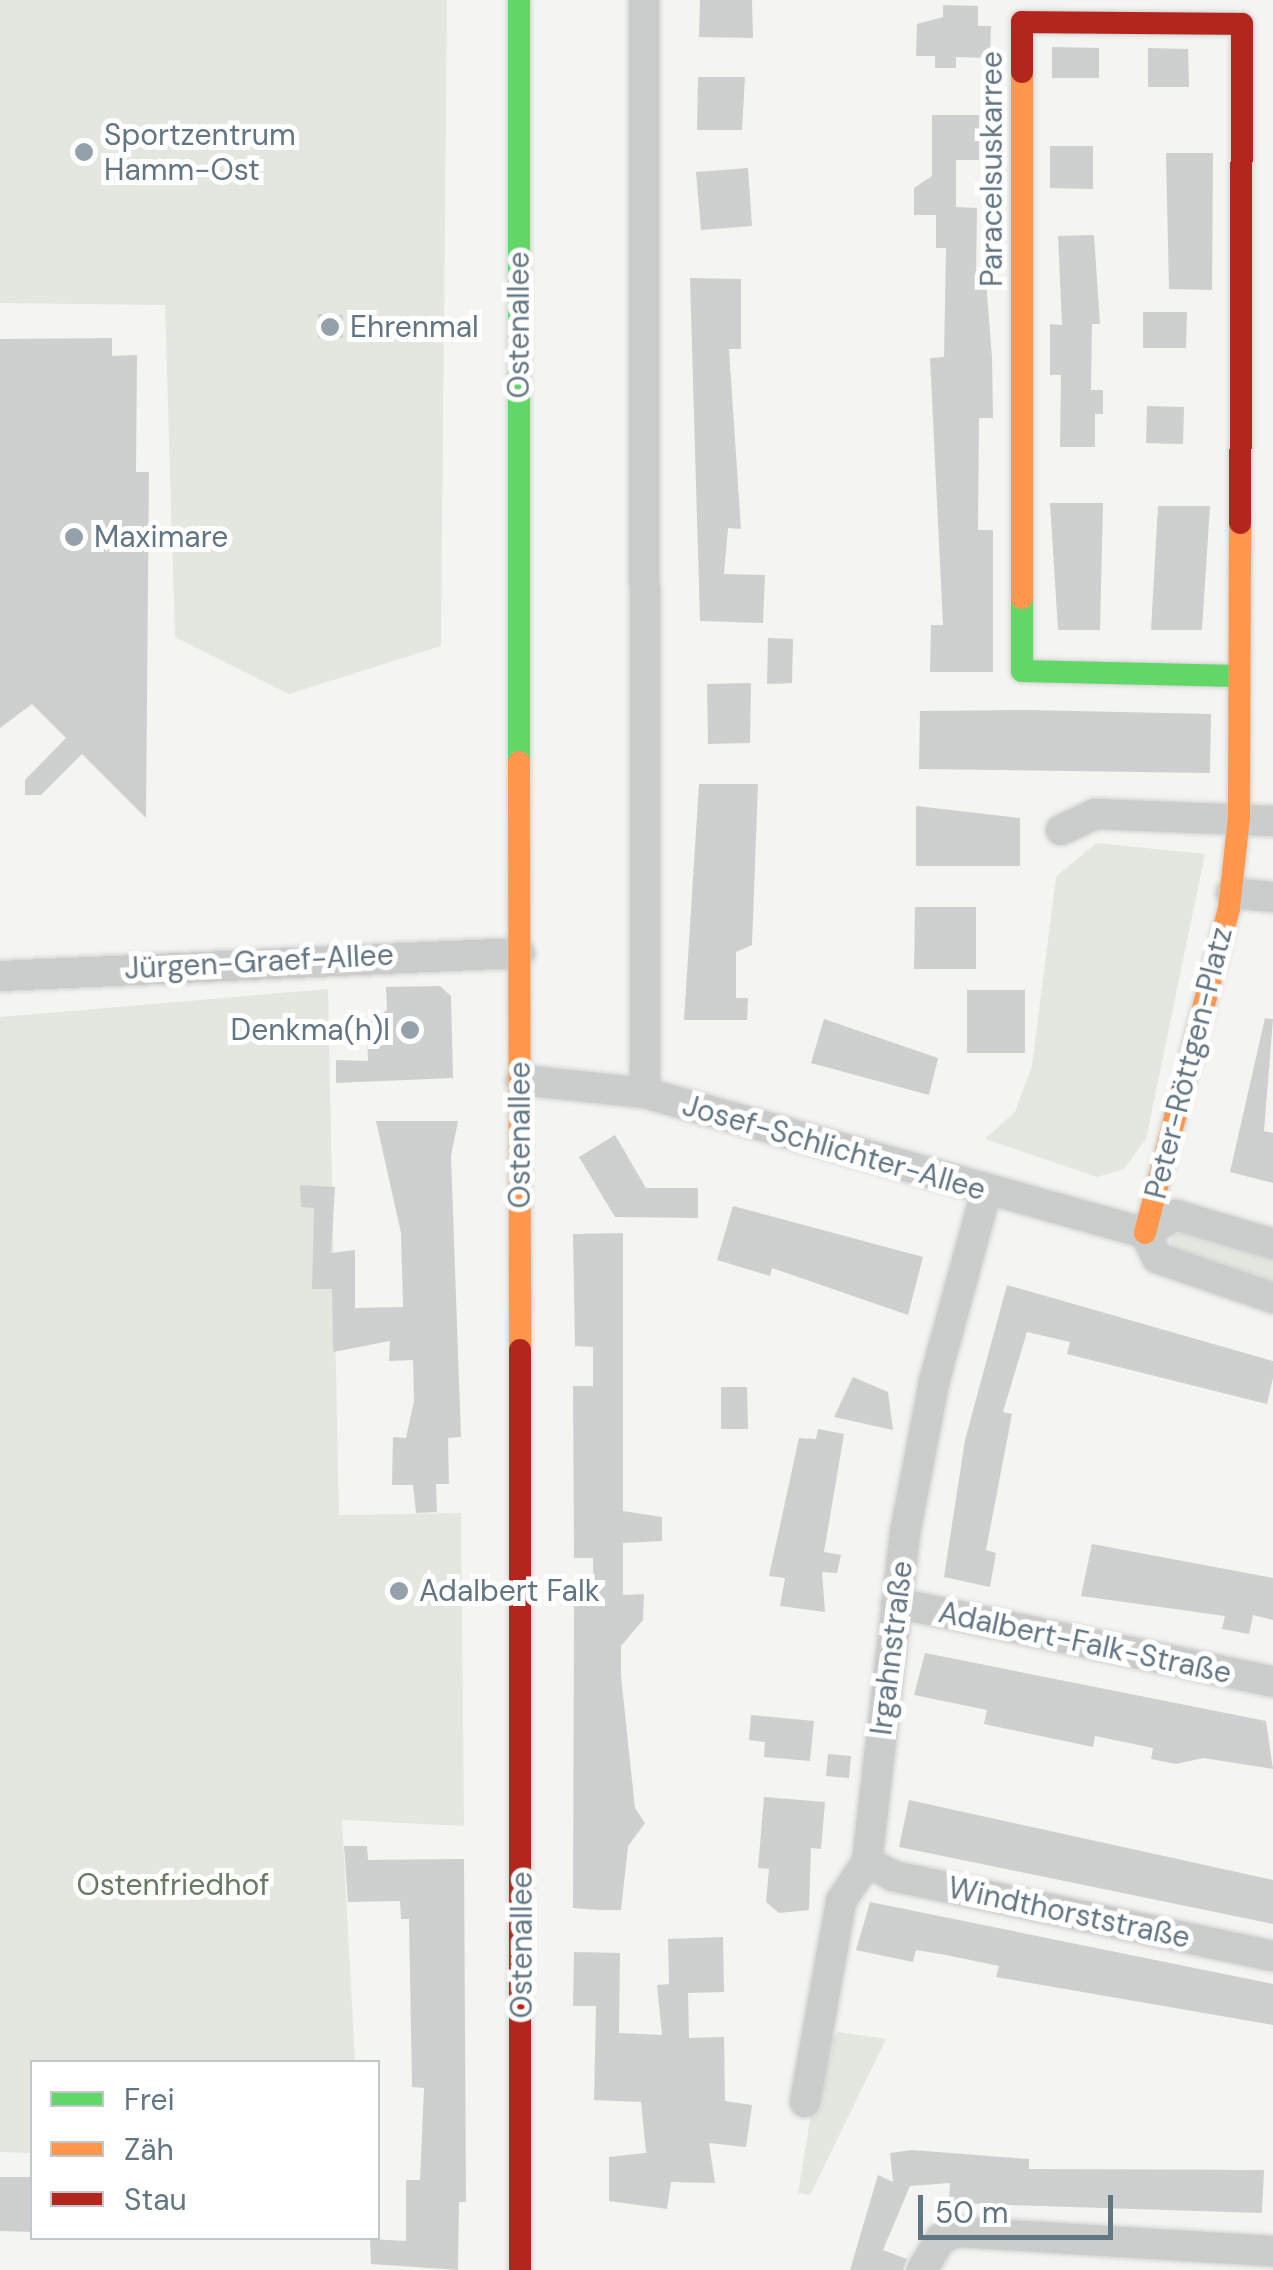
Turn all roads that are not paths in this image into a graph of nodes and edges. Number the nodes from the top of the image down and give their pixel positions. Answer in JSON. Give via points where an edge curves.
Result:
{"nodes":[{"id":1,"x":519,"y":0,"type":"edge"},
{"id":2,"x":644,"y":0,"type":"edge"},
{"id":3,"x":1238,"y":676,"type":"junction"},
{"id":4,"x":1239,"y":807,"type":"junction"},
{"id":5,"x":1273,"y":821,"type":"edge"},
{"id":6,"x":1062,"y":830,"type":"dead end"},
{"id":7,"x":1230,"y":893,"type":"junction"},
{"id":8,"x":1273,"y":897,"type":"edge"},
{"id":9,"x":519,"y":953,"type":"junction"},
{"id":10,"x":0,"y":976,"type":"edge"},
{"id":11,"x":520,"y":1080,"type":"junction"},
{"id":12,"x":645,"y":1093,"type":"junction"},
{"id":13,"x":986,"y":1192,"type":"junction"},
{"id":14,"x":1144,"y":1233,"type":"junction"},
{"id":15,"x":1273,"y":1244,"type":"edge"},
{"id":16,"x":1273,"y":1298,"type":"edge"},
{"id":17,"x":896,"y":1604,"type":"junction"},
{"id":18,"x":1273,"y":1682,"type":"edge"},
{"id":19,"x":868,"y":1862,"type":"junction"},
{"id":20,"x":1273,"y":1956,"type":"edge"},
{"id":21,"x":806,"y":2102,"type":"dead end"},
{"id":22,"x":1273,"y":2251,"type":"edge"},
{"id":23,"x":520,"y":2270,"type":"edge"},
{"id":24,"x":922,"y":2270,"type":"edge"}],
"edges":[{"from":1,"to":9,"type":"street","name":"Ostenallee"},
{"from":2,"to":12,"type":"street"},
{"from":3,"to":3,"type":"street","name":"Paracelsuskarree","via":[[1022,671],[1022,22],[1242,24]]},
{"from":3,"to":4,"type":"street","name":"Paracelsuskarree"},
{"from":4,"to":5,"type":"street"},
{"from":4,"to":6,"type":"street","via":[[1096,814]]},
{"from":4,"to":7,"type":"street","name":"Peter-Röttgen-Platz"},
{"from":7,"to":8,"type":"street","name":"Peter-Röttgen-Platz"},
{"from":7,"to":14,"type":"street","name":"Peter-Röttgen-Platz"},
{"from":9,"to":10,"type":"street","name":"Jürgen-Graef-Allee"},
{"from":9,"to":11,"type":"street","name":"Ostenallee"},
{"from":11,"to":12,"type":"street","name":"Josef-Schlichter-Allee"},
{"from":11,"to":23,"type":"street","name":"Ostenallee"},
{"from":12,"to":13,"type":"street","name":"Josef-Schlichter-Allee"},
{"from":13,"to":14,"type":"street","name":"Josef-Schlichter-Allee"},
{"from":13,"to":17,"type":"street","name":"Irgahnstraße","via":[[934,1382]]},
{"from":14,"to":15,"type":"street","via":[[1176,1216]]},
{"from":14,"to":16,"type":"street","name":"Josef-Schlichter-Allee","via":[[1157,1258]]},
{"from":17,"to":18,"type":"street","name":"Adalbert-Falk-Straße"},
{"from":17,"to":19,"type":"street","name":"Irgahnstraße"},
{"from":19,"to":20,"type":"street","name":"Windthorststraße","via":[[892,1876]]},
{"from":19,"to":21,"type":"street","name":"Irgahnstraße","via":[[840,1901]]},
{"from":22,"to":24,"type":"street","via":[[958,2232],[940,2238]]}]}
